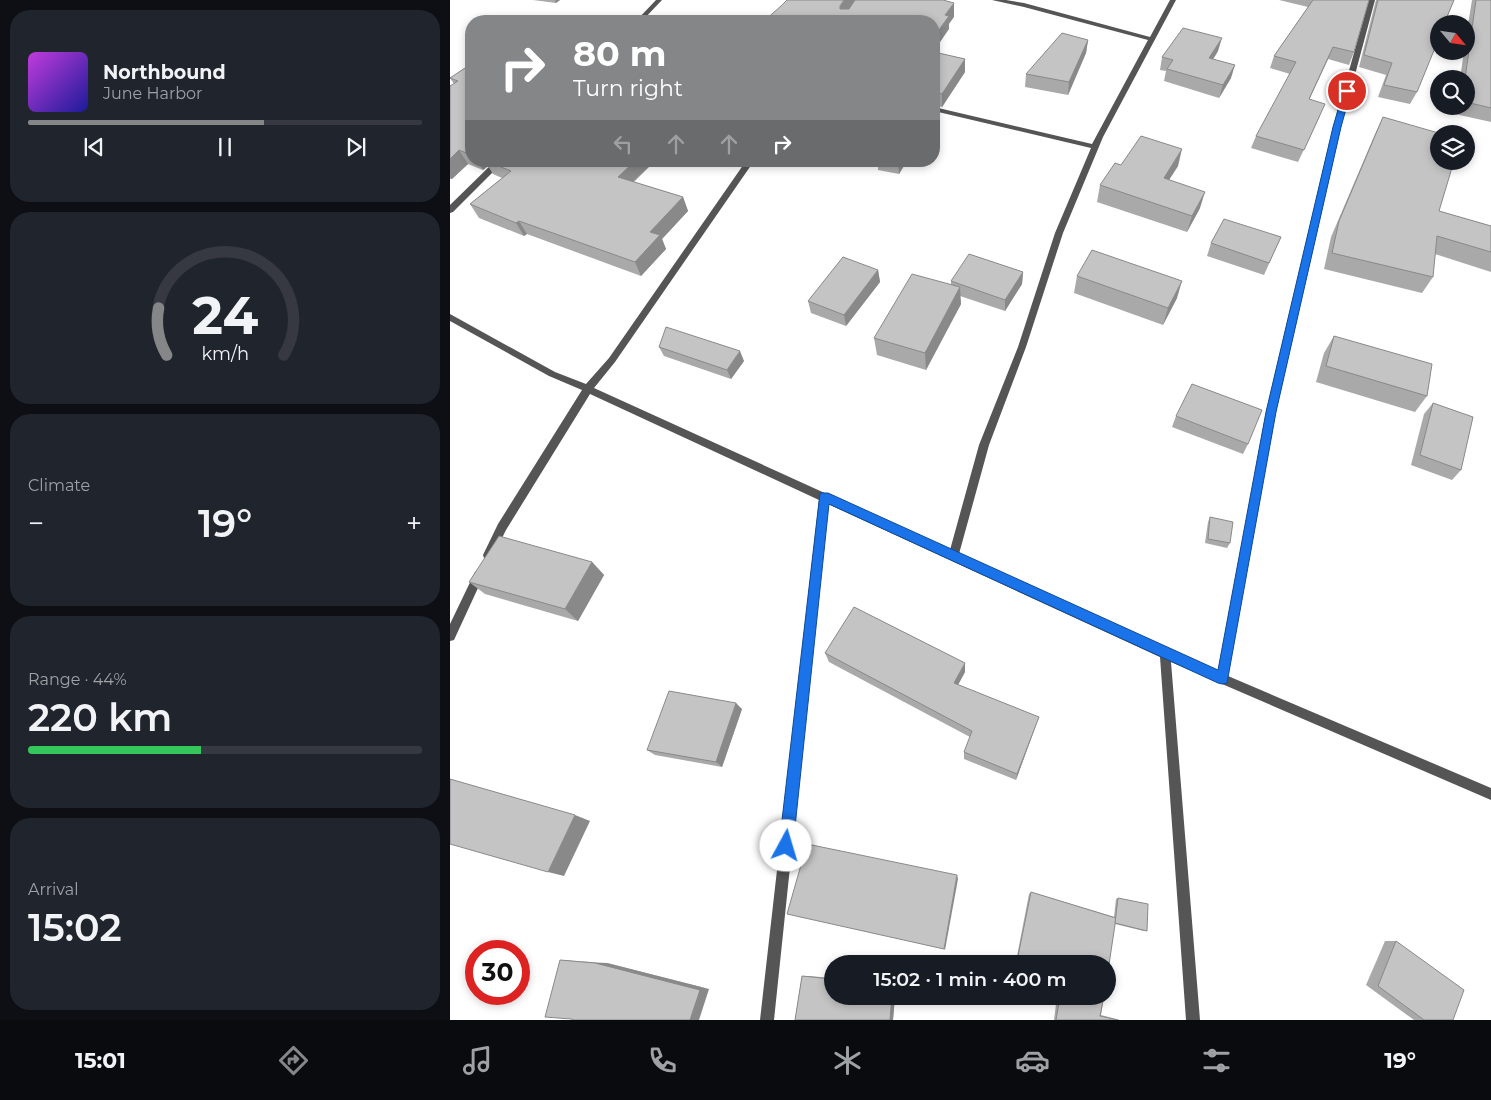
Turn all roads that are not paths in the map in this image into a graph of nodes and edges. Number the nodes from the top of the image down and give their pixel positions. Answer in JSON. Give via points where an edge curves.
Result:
{"nodes":[{"id":1,"x":659,"y":0,"type":"edge"},
{"id":2,"x":995,"y":0,"type":"edge"},
{"id":3,"x":1173,"y":0,"type":"edge"},
{"id":4,"x":1372,"y":0,"type":"edge"},
{"id":5,"x":645,"y":15,"type":"edge"},
{"id":6,"x":1150,"y":39,"type":"junction"},
{"id":7,"x":940,"y":110,"type":"edge"},
{"id":8,"x":1094,"y":147,"type":"junction"},
{"id":9,"x":494,"y":167,"type":"edge"},
{"id":10,"x":746,"y":167,"type":"edge"},
{"id":11,"x":450,"y":210,"type":"edge"},
{"id":12,"x":450,"y":317,"type":"edge"},
{"id":13,"x":588,"y":389,"type":"junction"},
{"id":14,"x":824,"y":497,"type":"junction"},
{"id":15,"x":953,"y":556,"type":"junction"},
{"id":16,"x":450,"y":636,"type":"edge"},
{"id":17,"x":1165,"y":654,"type":"junction"},
{"id":18,"x":1222,"y":678,"type":"junction"},
{"id":19,"x":1491,"y":794,"type":"edge"},
{"id":20,"x":767,"y":1020,"type":"edge"},
{"id":21,"x":1193,"y":1020,"type":"edge"}],
"edges":[{"from":1,"to":5,"type":"street"},
{"from":2,"to":6,"type":"street"},
{"from":3,"to":6,"type":"street"},
{"from":4,"to":18,"type":"street","via":[[1337,127],[1271,412]]},
{"from":6,"to":8,"type":"street"},
{"from":7,"to":8,"type":"street"},
{"from":8,"to":15,"type":"street","via":[[1059,233],[1022,347],[984,445]]},
{"from":9,"to":11,"type":"street"},
{"from":10,"to":13,"type":"street","via":[[612,360]]},
{"from":12,"to":13,"type":"street","via":[[552,374]]},
{"from":13,"to":14,"type":"street"},
{"from":13,"to":16,"type":"street","via":[[502,527]]},
{"from":14,"to":15,"type":"street"},
{"from":14,"to":20,"type":"street"},
{"from":15,"to":17,"type":"street"},
{"from":17,"to":18,"type":"street"},
{"from":17,"to":21,"type":"street"},
{"from":18,"to":19,"type":"street"}]}
